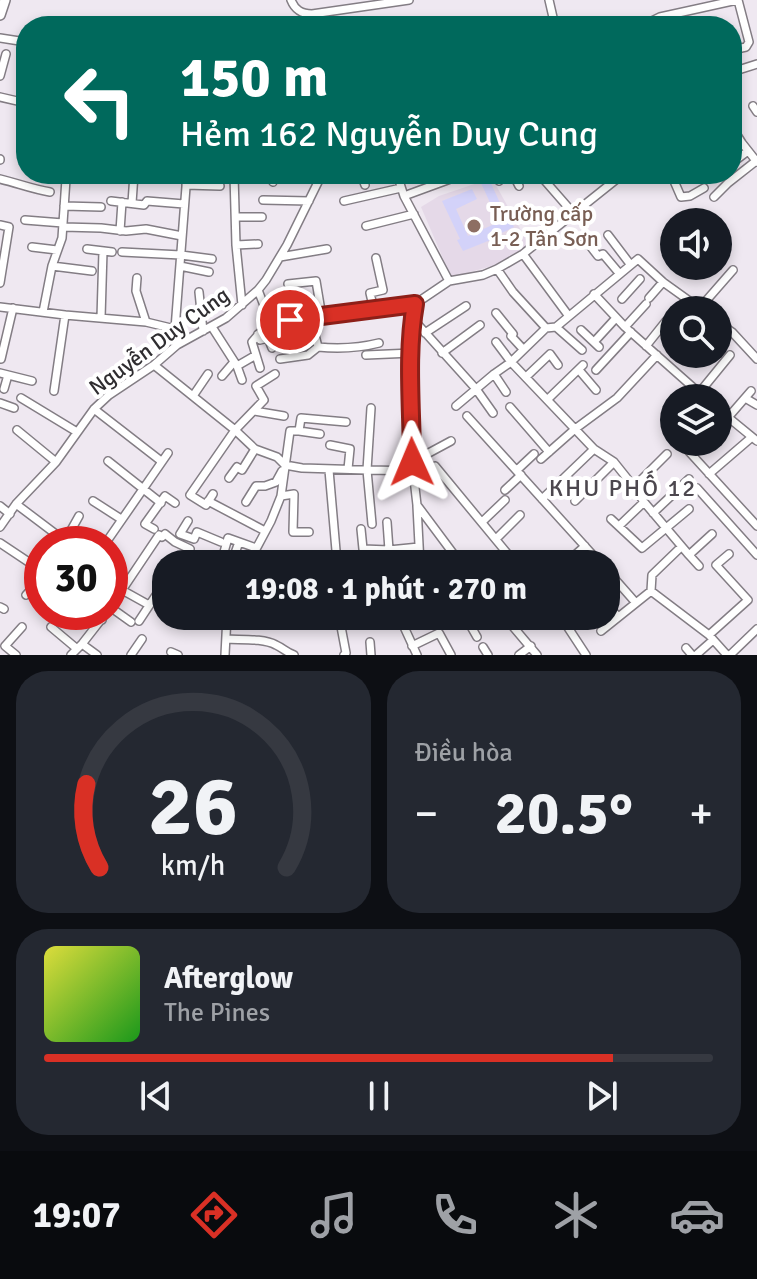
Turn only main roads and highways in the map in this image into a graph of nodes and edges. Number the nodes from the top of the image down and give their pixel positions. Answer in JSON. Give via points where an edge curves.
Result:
{"nodes":[{"id":1,"x":5,"y":0,"type":"edge"},
{"id":2,"x":0,"y":15,"type":"edge"}],
"edges":[{"from":1,"to":2,"type":"main road"}]}
